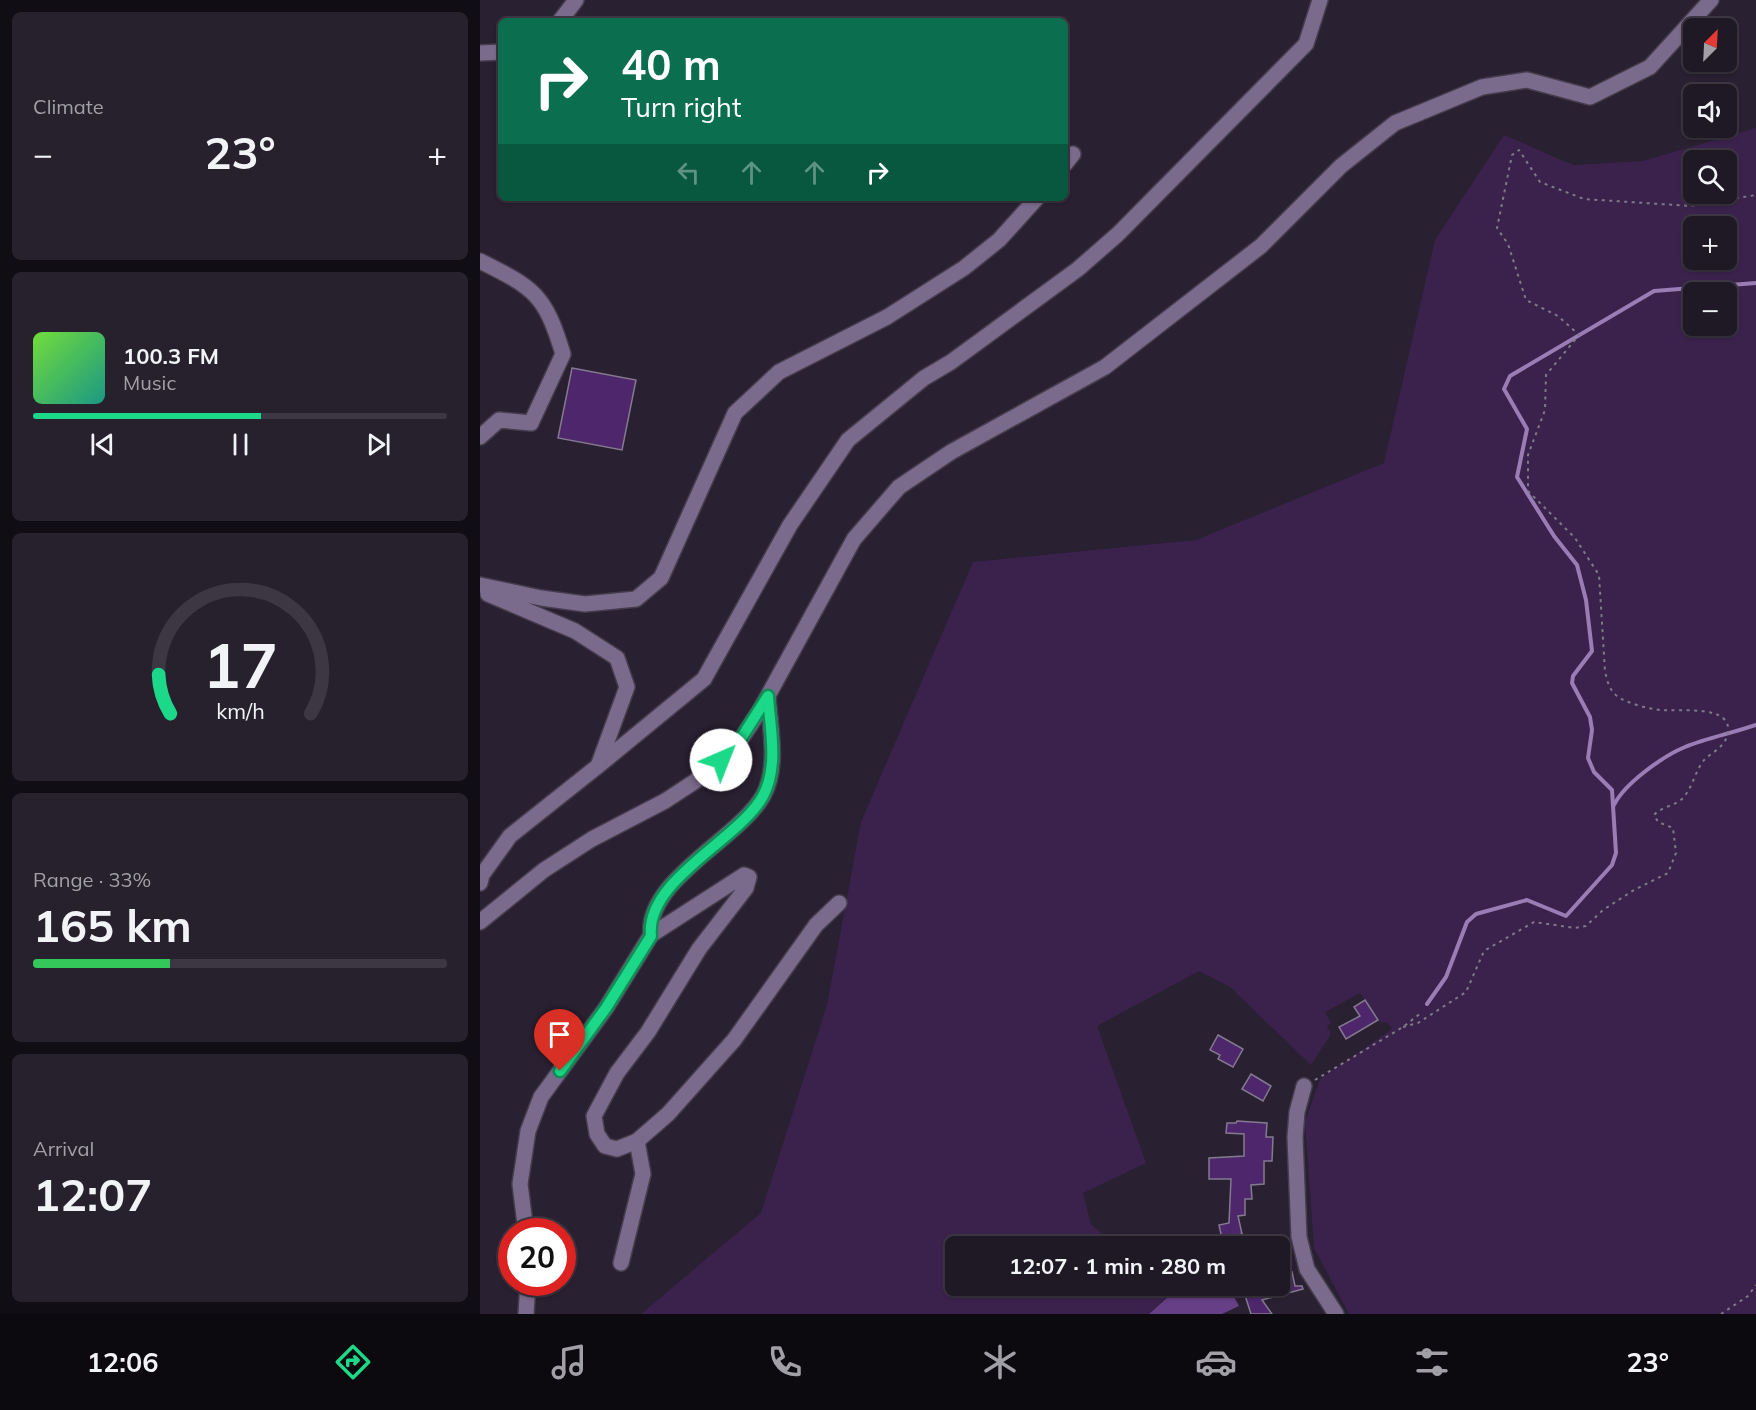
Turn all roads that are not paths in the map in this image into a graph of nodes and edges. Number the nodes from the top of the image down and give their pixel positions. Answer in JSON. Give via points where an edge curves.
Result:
{"nodes":[{"id":1,"x":576,"y":0,"type":"edge"},
{"id":2,"x":1320,"y":0,"type":"edge"},
{"id":3,"x":1711,"y":0,"type":"edge"},
{"id":4,"x":562,"y":18,"type":"edge"},
{"id":5,"x":498,"y":52,"type":"edge"},
{"id":6,"x":480,"y":53,"type":"edge"},
{"id":7,"x":1034,"y":201,"type":"edge"},
{"id":8,"x":480,"y":261,"type":"edge"},
{"id":9,"x":480,"y":437,"type":"edge"},
{"id":10,"x":480,"y":585,"type":"edge"},
{"id":11,"x":480,"y":590,"type":"edge"},
{"id":12,"x":768,"y":696,"type":"junction"},
{"id":13,"x":598,"y":765,"type":"junction"},
{"id":14,"x":480,"y":883,"type":"edge"},
{"id":15,"x":839,"y":903,"type":"dead end"},
{"id":16,"x":480,"y":922,"type":"edge"},
{"id":17,"x":651,"y":936,"type":"junction"},
{"id":18,"x":1304,"y":1086,"type":"road end"},
{"id":19,"x":637,"y":1141,"type":"junction"},
{"id":20,"x":524,"y":1218,"type":"edge"},
{"id":21,"x":621,"y":1263,"type":"dead end"},
{"id":22,"x":527,"y":1296,"type":"edge"},
{"id":23,"x":526,"y":1314,"type":"edge"},
{"id":24,"x":1336,"y":1314,"type":"edge"}],
"edges":[{"from":1,"to":4,"type":"street"},
{"from":2,"to":13,"type":"street","via":[[1306,44],[1118,234],[1078,269],[924,378],[848,440],[790,525],[704,680]]},
{"from":3,"to":12,"type":"street","via":[[1650,67],[1590,97],[1527,80],[1482,87],[1395,123],[1341,166],[1261,246],[1105,367],[951,452],[899,487],[854,539]]},
{"from":5,"to":6,"type":"street"},
{"from":7,"to":10,"type":"street","via":[[999,240],[964,268],[887,316],[779,372],[735,413],[661,578],[636,598],[585,604]]},
{"from":8,"to":9,"type":"street","via":[[525,284],[551,315],[563,354],[531,423],[499,420]]},
{"from":11,"to":13,"type":"street","via":[[575,630],[617,658],[627,687]]},
{"from":12,"to":16,"type":"street","via":[[735,748],[694,782],[544,870]]},
{"from":12,"to":17,"type":"street","via":[[773,766],[763,796],[663,898],[650,922]]},
{"from":13,"to":14,"type":"street","via":[[510,836]]},
{"from":15,"to":19,"type":"street","via":[[809,933],[734,1040],[668,1114]]},
{"from":17,"to":19,"type":"street","via":[[744,875],[749,877],[746,888],[699,950],[648,1032],[617,1073],[594,1116],[597,1134],[605,1146],[617,1149]]},
{"from":17,"to":20,"type":"street","via":[[606,1008],[541,1097],[528,1131],[520,1184]]},
{"from":18,"to":24,"type":"street","via":[[1295,1137],[1299,1237],[1307,1269]]},
{"from":19,"to":21,"type":"street","via":[[643,1174]]},
{"from":22,"to":23,"type":"street"}]}
